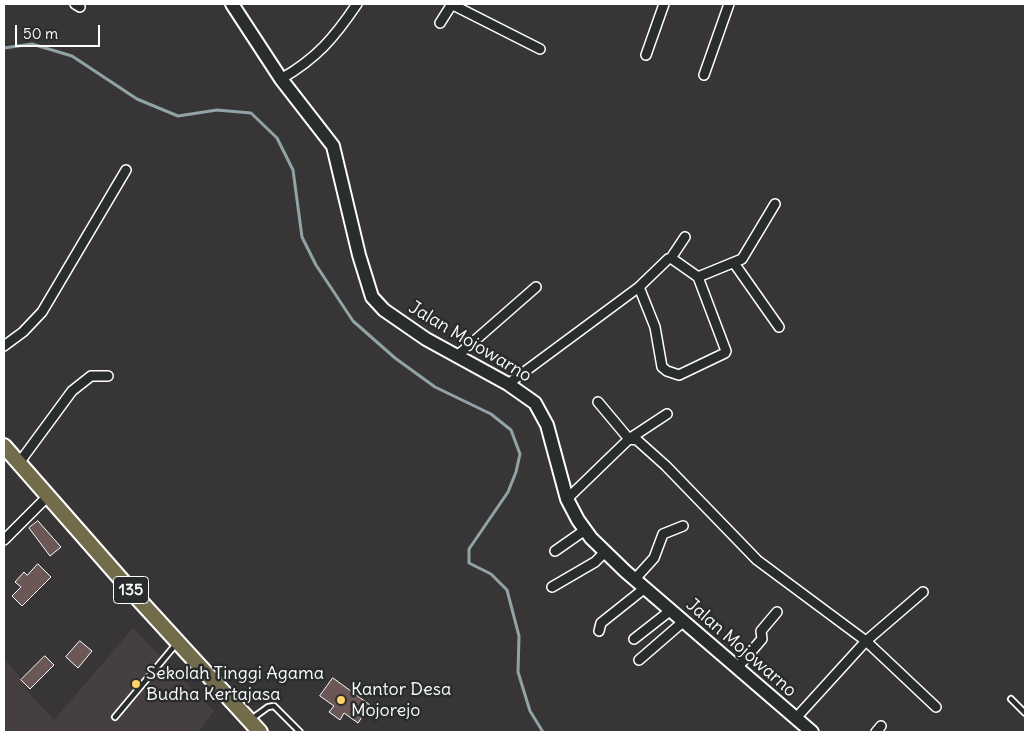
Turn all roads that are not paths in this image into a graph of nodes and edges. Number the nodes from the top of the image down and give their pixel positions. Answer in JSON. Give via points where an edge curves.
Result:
{"nodes":[{"id":1,"x":357,"y":4,"type":"edge"},
{"id":2,"x":451,"y":4,"type":"edge"},
{"id":3,"x":664,"y":4,"type":"edge"},
{"id":4,"x":729,"y":4,"type":"edge"},
{"id":5,"x":235,"y":5,"type":"edge"},
{"id":6,"x":440,"y":23,"type":"dead end"},
{"id":7,"x":540,"y":49,"type":"dead end"},
{"id":8,"x":646,"y":55,"type":"dead end"},
{"id":9,"x":704,"y":75,"type":"dead end"},
{"id":10,"x":282,"y":79,"type":"junction"},
{"id":11,"x":126,"y":170,"type":"dead end"},
{"id":12,"x":775,"y":204,"type":"dead end"},
{"id":13,"x":685,"y":236,"type":"dead end"},
{"id":14,"x":671,"y":258,"type":"junction"},
{"id":15,"x":734,"y":263,"type":"junction"},
{"id":16,"x":698,"y":277,"type":"junction"},
{"id":17,"x":536,"y":287,"type":"dead end"},
{"id":18,"x":639,"y":287,"type":"junction"},
{"id":19,"x":779,"y":328,"type":"dead end"},
{"id":20,"x":4,"y":346,"type":"edge"},
{"id":21,"x":456,"y":357,"type":"junction"},
{"id":22,"x":108,"y":376,"type":"dead end"},
{"id":23,"x":508,"y":384,"type":"junction"},
{"id":24,"x":598,"y":402,"type":"dead end"},
{"id":25,"x":667,"y":414,"type":"dead end"},
{"id":26,"x":629,"y":439,"type":"junction"},
{"id":27,"x":4,"y":446,"type":"edge"},
{"id":28,"x":19,"y":463,"type":"junction"},
{"id":29,"x":49,"y":495,"type":"junction"},
{"id":30,"x":567,"y":499,"type":"junction"},
{"id":31,"x":683,"y":526,"type":"dead end"},
{"id":32,"x":585,"y":530,"type":"junction"},
{"id":33,"x":4,"y":540,"type":"edge"},
{"id":34,"x":554,"y":551,"type":"dead end"},
{"id":35,"x":605,"y":552,"type":"junction"},
{"id":36,"x":635,"y":579,"type":"junction"},
{"id":37,"x":552,"y":587,"type":"dead end"},
{"id":38,"x":645,"y":588,"type":"junction"},
{"id":39,"x":923,"y":592,"type":"dead end"},
{"id":40,"x":671,"y":610,"type":"junction"},
{"id":41,"x":777,"y":612,"type":"dead end"},
{"id":42,"x":684,"y":621,"type":"junction"},
{"id":43,"x":599,"y":631,"type":"dead end"},
{"id":44,"x":634,"y":639,"type":"dead end"},
{"id":45,"x":866,"y":641,"type":"junction"},
{"id":46,"x":178,"y":642,"type":"junction"},
{"id":47,"x":639,"y":660,"type":"dead end"},
{"id":48,"x":737,"y":668,"type":"junction"},
{"id":49,"x":1011,"y":699,"type":"dead end"},
{"id":50,"x":936,"y":707,"type":"dead end"},
{"id":51,"x":1025,"y":713,"type":"edge"},
{"id":52,"x":115,"y":717,"type":"dead end"},
{"id":53,"x":795,"y":719,"type":"junction"},
{"id":54,"x":249,"y":720,"type":"junction"},
{"id":55,"x":260,"y":732,"type":"edge"},
{"id":56,"x":300,"y":732,"type":"edge"},
{"id":57,"x":812,"y":732,"type":"edge"}],
"edges":[{"from":1,"to":10,"type":"street","via":[[336,36],[321,51]]},
{"from":2,"to":6,"type":"street"},
{"from":2,"to":7,"type":"street"},
{"from":3,"to":8,"type":"street"},
{"from":4,"to":9,"type":"street"},
{"from":5,"to":10,"type":"street","name":"Jalan Mojowarno"},
{"from":10,"to":21,"type":"street","name":"Jalan Mojowarno","via":[[333,146],[372,297],[404,325]]},
{"from":11,"to":20,"type":"street","via":[[42,312]]},
{"from":12,"to":15,"type":"street","via":[[747,254]]},
{"from":13,"to":14,"type":"street"},
{"from":14,"to":16,"type":"street"},
{"from":14,"to":18,"type":"street"},
{"from":15,"to":16,"type":"street"},
{"from":15,"to":19,"type":"street"},
{"from":16,"to":18,"type":"street","via":[[726,351],[679,375],[662,367],[655,327]]},
{"from":17,"to":21,"type":"street"},
{"from":18,"to":23,"type":"street"},
{"from":21,"to":23,"type":"street","name":"Jalan Mojowarno"},
{"from":22,"to":28,"type":"street","via":[[91,376],[72,391]]},
{"from":23,"to":30,"type":"street","name":"Jalan Mojowarno","via":[[529,398],[542,412]]},
{"from":24,"to":26,"type":"street"},
{"from":25,"to":26,"type":"street"},
{"from":26,"to":30,"type":"street"},
{"from":26,"to":45,"type":"street","via":[[637,440],[666,466],[757,560]]},
{"from":27,"to":28,"type":"main road","number":"135"},
{"from":28,"to":29,"type":"main road","number":"135"},
{"from":29,"to":33,"type":"street"},
{"from":29,"to":46,"type":"main road","number":"135"},
{"from":30,"to":32,"type":"street","name":"Jalan Mojowarno"},
{"from":31,"to":36,"type":"street","via":[[664,534],[654,558]]},
{"from":32,"to":34,"type":"street"},
{"from":32,"to":35,"type":"street","name":"Jalan Mojowarno"},
{"from":35,"to":36,"type":"street","name":"Jalan Mojowarno"},
{"from":35,"to":37,"type":"street","via":[[595,562]]},
{"from":36,"to":38,"type":"street","name":"Jalan Mojowarno"},
{"from":38,"to":40,"type":"street","name":"Jalan Mojowarno"},
{"from":38,"to":43,"type":"street","via":[[601,623]]},
{"from":39,"to":45,"type":"street"},
{"from":40,"to":42,"type":"street","name":"Jalan Mojowarno"},
{"from":40,"to":44,"type":"street"},
{"from":41,"to":48,"type":"street","via":[[761,631],[762,639]]},
{"from":42,"to":47,"type":"street"},
{"from":42,"to":48,"type":"street","name":"Jalan Mojowarno"},
{"from":45,"to":50,"type":"street"},
{"from":45,"to":53,"type":"street"},
{"from":46,"to":52,"type":"lane"},
{"from":46,"to":54,"type":"main road","number":"135"},
{"from":48,"to":53,"type":"street","name":"Jalan Mojowarno"},
{"from":49,"to":51,"type":"lane"},
{"from":53,"to":57,"type":"street","name":"Jalan Mojowarno"},
{"from":54,"to":55,"type":"main road","number":"135"},
{"from":54,"to":56,"type":"lane","via":[[274,706]]}]}
